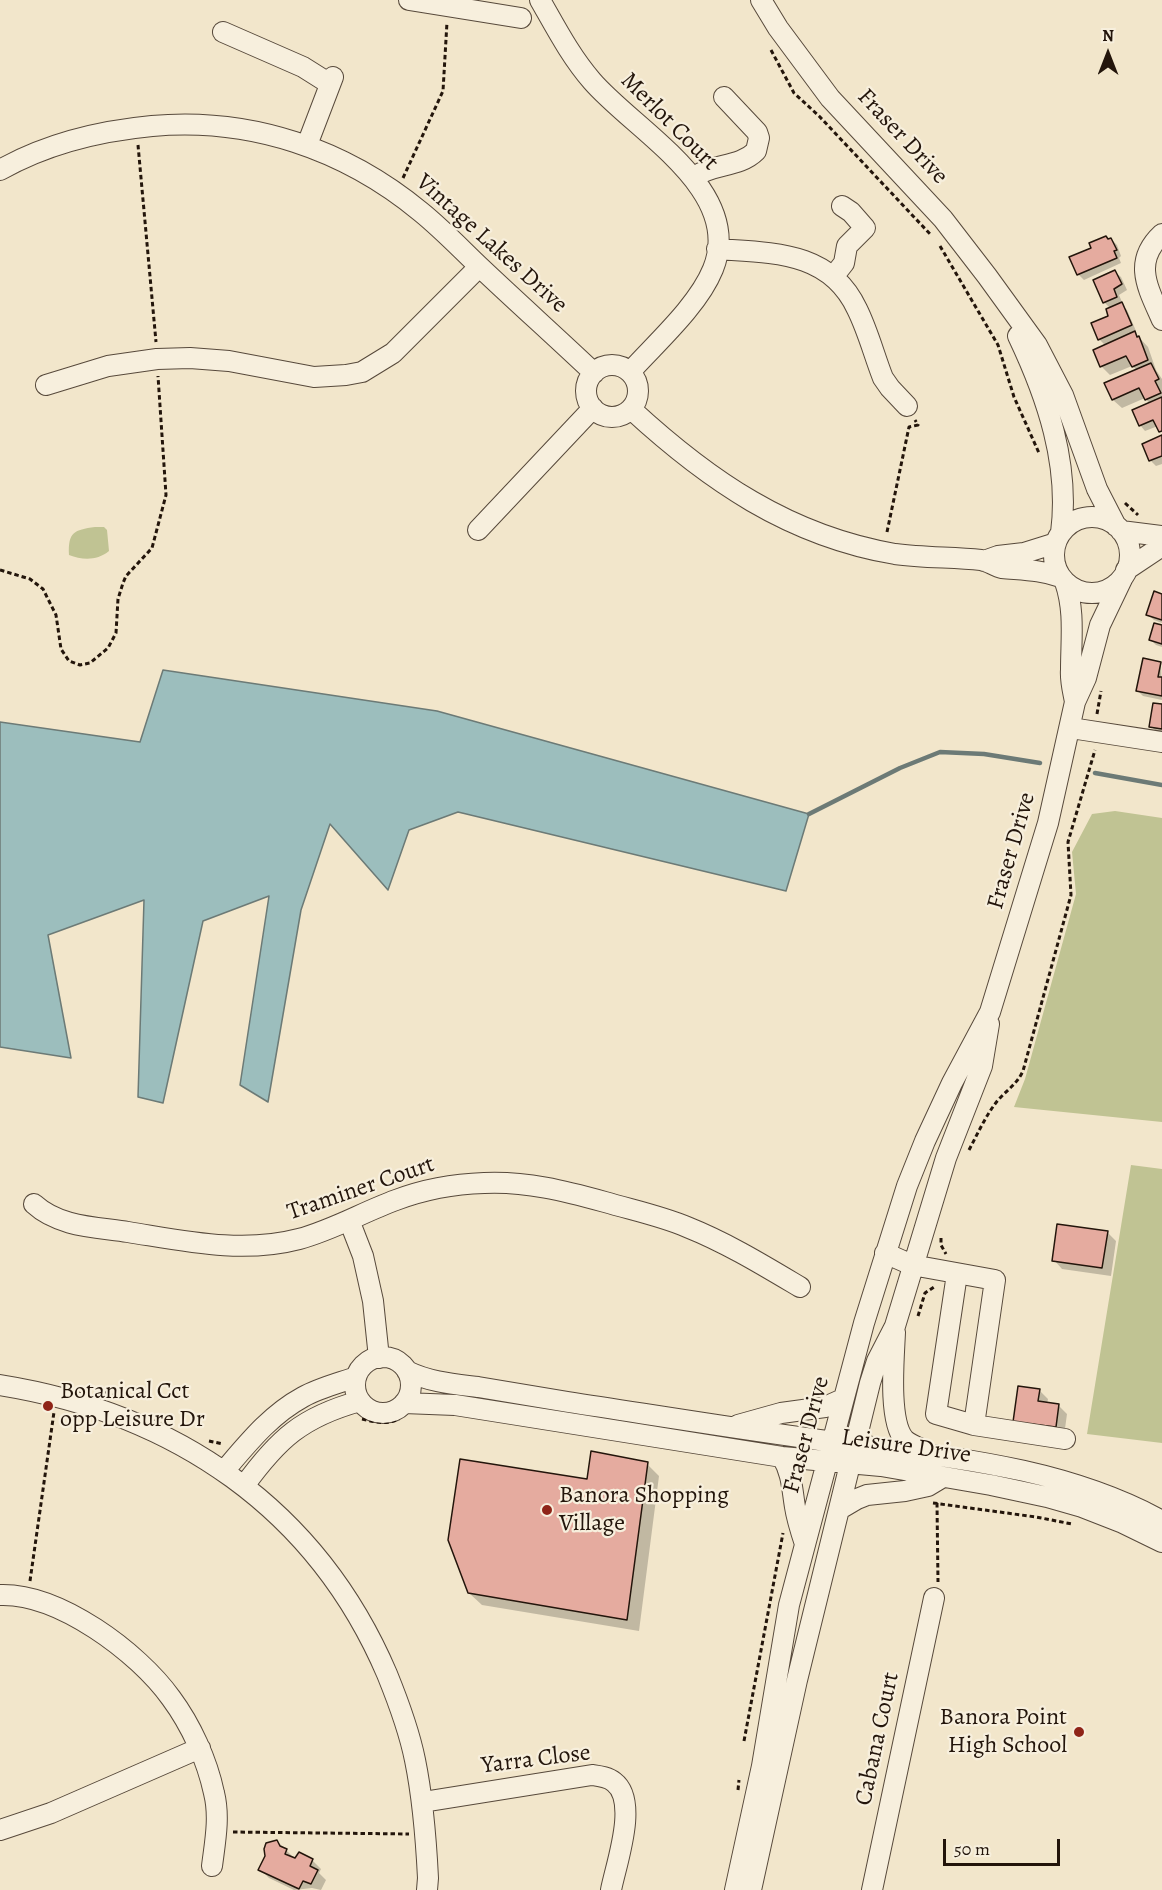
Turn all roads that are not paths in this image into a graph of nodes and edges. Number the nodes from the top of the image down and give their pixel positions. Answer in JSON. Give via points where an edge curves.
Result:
{"nodes":[{"id":1,"x":408,"y":0,"type":"edge"},
{"id":2,"x":540,"y":0,"type":"edge"},
{"id":3,"x":761,"y":0,"type":"edge"},
{"id":4,"x":521,"y":18,"type":"dead end"},
{"id":5,"x":223,"y":32,"type":"dead end"},
{"id":6,"x":724,"y":97,"type":"dead end"},
{"id":7,"x":307,"y":145,"type":"junction"},
{"id":8,"x":0,"y":170,"type":"edge"},
{"id":9,"x":694,"y":177,"type":"junction"},
{"id":10,"x":842,"y":206,"type":"dead end"},
{"id":11,"x":1162,"y":234,"type":"edge"},
{"id":12,"x":717,"y":249,"type":"junction"},
{"id":13,"x":479,"y":267,"type":"junction"},
{"id":14,"x":833,"y":277,"type":"junction"},
{"id":15,"x":1009,"y":307,"type":"junction"},
{"id":16,"x":1162,"y":320,"type":"edge"},
{"id":17,"x":630,"y":372,"type":"junction"},
{"id":18,"x":594,"y":373,"type":"junction"},
{"id":19,"x":46,"y":385,"type":"dead end"},
{"id":20,"x":907,"y":406,"type":"road end"},
{"id":21,"x":592,"y":408,"type":"junction"},
{"id":22,"x":631,"y":409,"type":"junction"},
{"id":23,"x":1118,"y":529,"type":"junction"},
{"id":24,"x":478,"y":530,"type":"dead end"},
{"id":25,"x":1162,"y":536,"type":"edge"},
{"id":26,"x":1058,"y":538,"type":"junction"},
{"id":27,"x":1162,"y":546,"type":"edge"},
{"id":28,"x":984,"y":561,"type":"junction"},
{"id":29,"x":1125,"y":573,"type":"junction"},
{"id":30,"x":1063,"y":579,"type":"junction"},
{"id":31,"x":1075,"y":702,"type":"junction"},
{"id":32,"x":1071,"y":729,"type":"junction"},
{"id":33,"x":1162,"y":742,"type":"edge"},
{"id":34,"x":990,"y":1012,"type":"junction"},
{"id":35,"x":34,"y":1204,"type":"dead end"},
{"id":36,"x":349,"y":1220,"type":"junction"},
{"id":37,"x":885,"y":1253,"type":"junction"},
{"id":38,"x":912,"y":1265,"type":"junction"},
{"id":39,"x":957,"y":1274,"type":"junction"},
{"id":40,"x":800,"y":1287,"type":"dead end"},
{"id":41,"x":895,"y":1326,"type":"junction"},
{"id":42,"x":379,"y":1358,"type":"junction"},
{"id":43,"x":407,"y":1371,"type":"junction"},
{"id":44,"x":356,"y":1377,"type":"junction"},
{"id":45,"x":0,"y":1385,"type":"edge"},
{"id":46,"x":516,"y":1394,"type":"junction"},
{"id":47,"x":843,"y":1399,"type":"junction"},
{"id":48,"x":577,"y":1403,"type":"junction"},
{"id":49,"x":359,"y":1410,"type":"junction"},
{"id":50,"x":404,"y":1410,"type":"junction"},
{"id":51,"x":493,"y":1411,"type":"junction"},
{"id":52,"x":974,"y":1425,"type":"junction"},
{"id":53,"x":733,"y":1426,"type":"junction"},
{"id":54,"x":661,"y":1438,"type":"junction"},
{"id":55,"x":1065,"y":1439,"type":"dead end"},
{"id":56,"x":832,"y":1442,"type":"junction"},
{"id":57,"x":853,"y":1454,"type":"junction"},
{"id":58,"x":931,"y":1454,"type":"junction"},
{"id":59,"x":782,"y":1457,"type":"junction"},
{"id":60,"x":827,"y":1462,"type":"junction"},
{"id":61,"x":224,"y":1471,"type":"junction"},
{"id":62,"x":942,"y":1477,"type":"junction"},
{"id":63,"x":244,"y":1486,"type":"junction"},
{"id":64,"x":840,"y":1509,"type":"junction"},
{"id":65,"x":1162,"y":1521,"type":"edge"},
{"id":66,"x":1162,"y":1542,"type":"edge"},
{"id":67,"x":805,"y":1544,"type":"junction"},
{"id":68,"x":0,"y":1595,"type":"edge"},
{"id":69,"x":934,"y":1598,"type":"road end"},
{"id":70,"x":200,"y":1748,"type":"junction"},
{"id":71,"x":423,"y":1802,"type":"junction"},
{"id":72,"x":0,"y":1830,"type":"edge"},
{"id":73,"x":212,"y":1866,"type":"dead end"},
{"id":74,"x":427,"y":1890,"type":"edge"},
{"id":75,"x":611,"y":1890,"type":"edge"},
{"id":76,"x":735,"y":1890,"type":"edge"},
{"id":77,"x":752,"y":1890,"type":"edge"},
{"id":78,"x":872,"y":1890,"type":"edge"}],
"edges":[{"from":1,"to":4,"type":"street"},
{"from":2,"to":9,"type":"street","name":"Merlot Court","via":[[591,80]]},
{"from":3,"to":15,"type":"street","name":"Fraser Drive","via":[[830,98],[943,219]]},
{"from":5,"to":7,"type":"street","via":[[331,80]]},
{"from":6,"to":9,"type":"street","via":[[758,132],[756,152]]},
{"from":7,"to":8,"type":"street","name":"Vintage Lakes Drive","via":[[235,127],[165,125],[100,133],[62,143]]},
{"from":7,"to":13,"type":"street","name":"Vintage Lakes Drive","via":[[398,194]]},
{"from":9,"to":12,"type":"street","name":"Merlot Court","via":[[716,220]]},
{"from":10,"to":14,"type":"street","via":[[865,228],[847,246],[844,263]]},
{"from":11,"to":16,"type":"street","via":[[1147,253],[1144,270]]},
{"from":12,"to":14,"type":"street","via":[[797,258]]},
{"from":12,"to":17,"type":"street","name":"Merlot Court","via":[[714,267],[701,292]]},
{"from":13,"to":18,"type":"street","name":"Vintage Lakes Drive"},
{"from":13,"to":19,"type":"street","via":[[393,353],[362,372],[314,377],[229,361],[157,359],[108,366]]},
{"from":14,"to":20,"type":"street","via":[[856,307],[883,378]]},
{"from":15,"to":23,"type":"street","name":"Fraser Drive","via":[[1037,345],[1063,395],[1098,489]]},
{"from":15,"to":26,"type":"street","name":"Fraser Drive","via":[[1052,423],[1063,480],[1064,509]]},
{"from":17,"to":18,"type":"street","via":[[612,365]]},
{"from":17,"to":22,"type":"street","via":[[638,390]]},
{"from":18,"to":21,"type":"street","via":[[586,390]]},
{"from":21,"to":22,"type":"street","via":[[612,417]]},
{"from":21,"to":24,"type":"street"},
{"from":22,"to":28,"type":"street","via":[[710,476],[784,520],[894,554]]},
{"from":23,"to":25,"type":"street"},
{"from":23,"to":26,"type":"street","via":[[1105,520],[1085,518],[1074,522]]},
{"from":23,"to":29,"type":"street","via":[[1129,549]]},
{"from":26,"to":28,"type":"street","via":[[1024,553]]},
{"from":26,"to":30,"type":"street","via":[[1054,560]]},
{"from":27,"to":29,"type":"street"},
{"from":28,"to":30,"type":"street","via":[[1000,568],[1038,570]]},
{"from":29,"to":30,"type":"street","via":[[1110,588],[1095,593],[1080,591]]},
{"from":29,"to":31,"type":"street","name":"Fraser Drive","via":[[1100,625],[1086,678]]},
{"from":30,"to":31,"type":"street","name":"Fraser Drive","via":[[1072,612],[1070,672]]},
{"from":31,"to":32,"type":"street","name":"Fraser Drive"},
{"from":32,"to":33,"type":"street"},
{"from":32,"to":34,"type":"street","name":"Fraser Drive","via":[[1037,861]]},
{"from":34,"to":37,"type":"street","name":"Fraser Drive","via":[[925,1142]]},
{"from":34,"to":38,"type":"street","name":"Fraser Drive","via":[[982,1066],[945,1158]]},
{"from":35,"to":36,"type":"street","name":"Traminer Court","via":[[49,1216],[83,1226],[226,1246],[280,1243],[323,1232]]},
{"from":36,"to":40,"type":"street","name":"Traminer Court","via":[[395,1200],[444,1186],[538,1186],[686,1226],[734,1248]]},
{"from":36,"to":42,"type":"street","via":[[373,1301]]},
{"from":37,"to":38,"type":"street"},
{"from":37,"to":47,"type":"street","name":"Fraser Drive"},
{"from":38,"to":39,"type":"street"},
{"from":38,"to":41,"type":"street","name":"Fraser Drive"},
{"from":39,"to":52,"type":"street","via":[[936,1414]]},
{"from":39,"to":52,"type":"street","via":[[995,1280]]},
{"from":41,"to":57,"type":"street","name":"Fraser Drive","via":[[877,1361]]},
{"from":41,"to":58,"type":"street","via":[[896,1423],[906,1441]]},
{"from":42,"to":43,"type":"street","name":"Leisure Drive","via":[[395,1360]]},
{"from":42,"to":44,"type":"street","via":[[365,1364]]},
{"from":43,"to":46,"type":"street","name":"Leisure Drive","via":[[437,1381]]},
{"from":43,"to":50,"type":"street","via":[[411,1388]]},
{"from":44,"to":49,"type":"street"},
{"from":44,"to":61,"type":"street","via":[[291,1404],[257,1433]]},
{"from":45,"to":61,"type":"street","via":[[107,1411],[182,1445]]},
{"from":46,"to":48,"type":"street","name":"Leisure Drive"},
{"from":46,"to":51,"type":"street"},
{"from":47,"to":53,"type":"street","via":[[825,1407],[781,1413]]},
{"from":47,"to":56,"type":"street","name":"Fraser Drive"},
{"from":48,"to":53,"type":"street","name":"Leisure Drive"},
{"from":48,"to":54,"type":"street","via":[[590,1413],[649,1423]]},
{"from":49,"to":50,"type":"street","name":"Leisure Drive"},
{"from":49,"to":63,"type":"street","via":[[340,1407],[297,1428],[275,1446]]},
{"from":50,"to":51,"type":"street","name":"Leisure Drive","via":[[434,1403]]},
{"from":51,"to":54,"type":"street","name":"Leisure Drive"},
{"from":52,"to":55,"type":"street"},
{"from":53,"to":56,"type":"street","name":"Leisure Drive"},
{"from":54,"to":59,"type":"street","name":"Leisure Drive"},
{"from":56,"to":57,"type":"street","name":"Leisure Drive"},
{"from":56,"to":60,"type":"street","name":"Fraser Drive"},
{"from":57,"to":58,"type":"street","name":"Leisure Drive"},
{"from":57,"to":60,"type":"street","name":"Leisure Drive"},
{"from":57,"to":62,"type":"street","name":"Leisure Drive","via":[[881,1466]]},
{"from":57,"to":64,"type":"street","name":"Fraser Drive"},
{"from":58,"to":65,"type":"street","name":"Leisure Drive","via":[[1052,1478],[1117,1500]]},
{"from":59,"to":60,"type":"street","name":"Leisure Drive"},
{"from":59,"to":67,"type":"street","via":[[791,1478]]},
{"from":60,"to":67,"type":"street","name":"Fraser Drive"},
{"from":61,"to":63,"type":"street"},
{"from":62,"to":64,"type":"street","via":[[928,1486],[856,1499]]},
{"from":62,"to":66,"type":"street","name":"Leisure Drive","via":[[1064,1502]]},
{"from":63,"to":71,"type":"street","via":[[298,1535],[361,1620],[401,1710]]},
{"from":64,"to":77,"type":"street","name":"Fraser Drive","via":[[797,1680]]},
{"from":67,"to":76,"type":"street","name":"Fraser Drive","via":[[785,1626],[762,1766]]},
{"from":68,"to":70,"type":"street","via":[[49,1605],[93,1627],[145,1668],[172,1699]]},
{"from":69,"to":78,"type":"street","name":"Cabana Court"},
{"from":70,"to":72,"type":"street","via":[[51,1813]]},
{"from":70,"to":73,"type":"street","via":[[214,1791],[217,1817]]},
{"from":71,"to":74,"type":"street"},
{"from":71,"to":75,"type":"street","name":"Yarra Close","via":[[581,1776],[613,1780],[623,1794],[626,1816]]}]}
